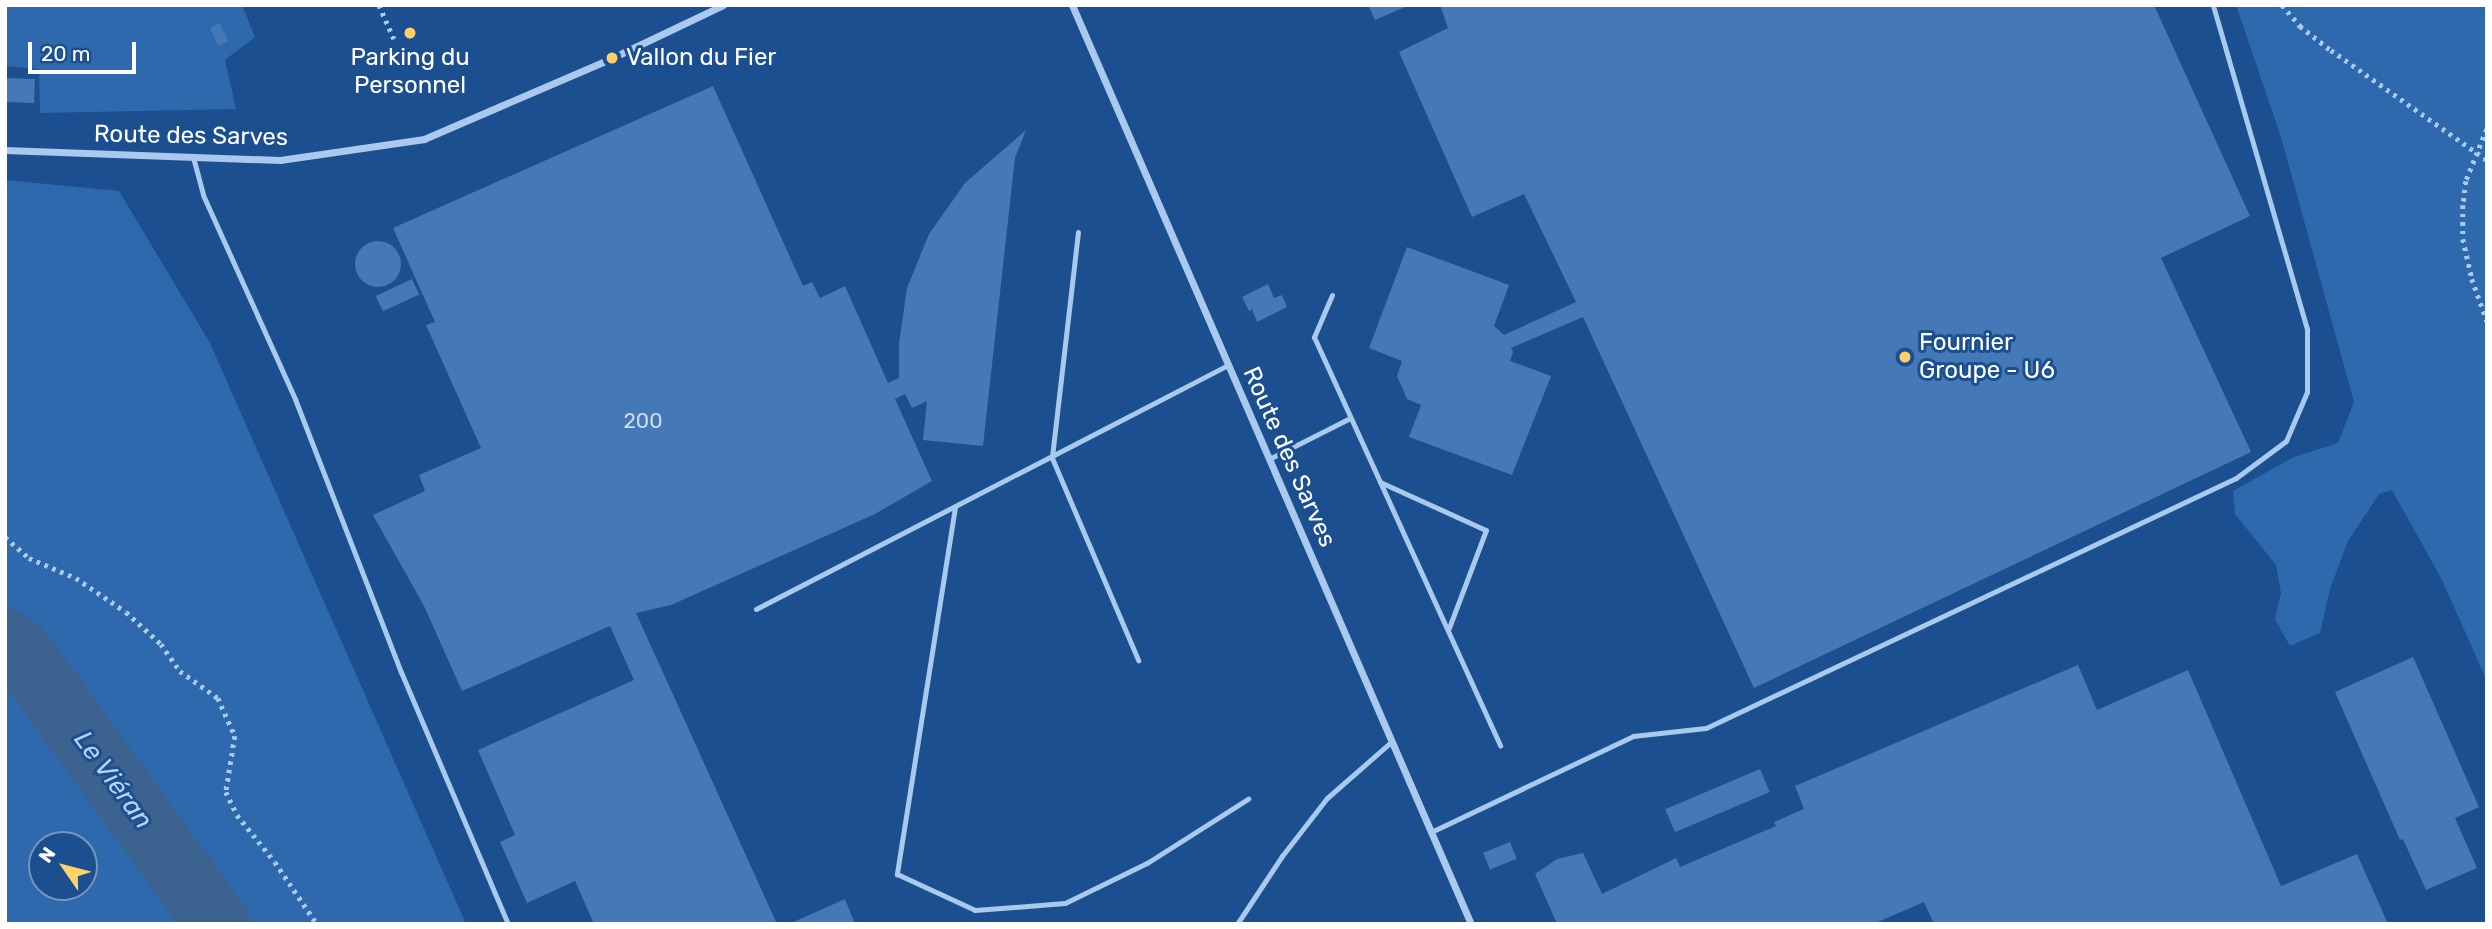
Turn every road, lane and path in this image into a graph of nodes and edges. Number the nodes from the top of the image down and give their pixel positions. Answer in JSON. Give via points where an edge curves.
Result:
{"nodes":[{"id":1,"x":379,"y":5,"type":"edge"},
{"id":2,"x":723,"y":5,"type":"edge"},
{"id":3,"x":1072,"y":5,"type":"edge"},
{"id":4,"x":2213,"y":5,"type":"edge"},
{"id":5,"x":2281,"y":5,"type":"edge"},
{"id":6,"x":394,"y":39,"type":"dead end"},
{"id":7,"x":2487,"y":129,"type":"edge"},
{"id":8,"x":5,"y":150,"type":"edge"},
{"id":9,"x":2476,"y":152,"type":"junction"},
{"id":10,"x":193,"y":157,"type":"junction"},
{"id":11,"x":2487,"y":160,"type":"edge"},
{"id":12,"x":1078,"y":232,"type":"dead end"},
{"id":13,"x":1332,"y":295,"type":"dead end"},
{"id":14,"x":2487,"y":321,"type":"edge"},
{"id":15,"x":1228,"y":365,"type":"junction"},
{"id":16,"x":1350,"y":418,"type":"junction"},
{"id":17,"x":1052,"y":458,"type":"junction"},
{"id":18,"x":1269,"y":459,"type":"junction"},
{"id":19,"x":1380,"y":482,"type":"junction"},
{"id":20,"x":955,"y":508,"type":"junction"},
{"id":21,"x":5,"y":537,"type":"edge"},
{"id":22,"x":756,"y":609,"type":"dead end"},
{"id":23,"x":1448,"y":629,"type":"junction"},
{"id":24,"x":1138,"y":660,"type":"dead end"},
{"id":25,"x":1392,"y":741,"type":"junction"},
{"id":26,"x":1500,"y":746,"type":"dead end"},
{"id":27,"x":1248,"y":799,"type":"dead end"},
{"id":28,"x":1432,"y":832,"type":"junction"},
{"id":29,"x":317,"y":924,"type":"edge"},
{"id":30,"x":508,"y":924,"type":"edge"},
{"id":31,"x":1237,"y":924,"type":"edge"},
{"id":32,"x":1471,"y":924,"type":"edge"}],
"edges":[{"from":1,"to":6,"type":"path"},
{"from":2,"to":10,"type":"street","name":"Route des Sarves","via":[[424,139],[281,160]]},
{"from":3,"to":15,"type":"street","name":"Route des Sarves"},
{"from":4,"to":28,"type":"lane","via":[[2307,329],[2308,392],[2286,441],[2236,478],[1706,728],[1633,736]]},
{"from":5,"to":9,"type":"path","via":[[2331,51]]},
{"from":7,"to":9,"type":"path"},
{"from":8,"to":10,"type":"street","name":"Route des Sarves"},
{"from":9,"to":11,"type":"path"},
{"from":9,"to":14,"type":"path","via":[[2466,181],[2463,239]]},
{"from":10,"to":30,"type":"lane","via":[[203,194],[295,399],[401,672]]},
{"from":12,"to":17,"type":"lane"},
{"from":13,"to":16,"type":"lane","via":[[1314,337]]},
{"from":15,"to":17,"type":"lane"},
{"from":15,"to":18,"type":"street","name":"Route des Sarves"},
{"from":16,"to":18,"type":"lane"},
{"from":16,"to":19,"type":"lane"},
{"from":17,"to":20,"type":"lane"},
{"from":17,"to":24,"type":"lane"},
{"from":18,"to":25,"type":"street","name":"Route des Sarves"},
{"from":19,"to":23,"type":"lane"},
{"from":19,"to":23,"type":"lane","via":[[1486,530]]},
{"from":20,"to":22,"type":"lane"},
{"from":20,"to":27,"type":"lane","via":[[897,874],[975,910],[1065,903],[1147,863]]},
{"from":21,"to":29,"type":"path","via":[[29,558],[76,578],[126,612],[161,644],[180,671],[218,698],[235,736],[226,792],[237,815]]},
{"from":23,"to":26,"type":"lane"},
{"from":25,"to":28,"type":"street","name":"Route des Sarves"},
{"from":25,"to":31,"type":"lane","via":[[1327,798]]},
{"from":28,"to":32,"type":"street","name":"Route des Sarves"}]}
